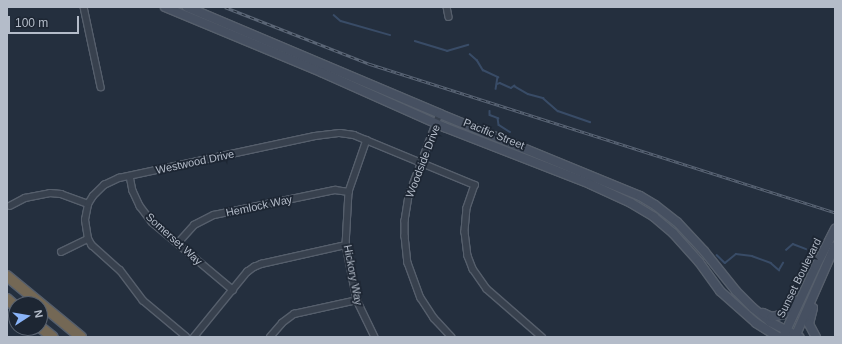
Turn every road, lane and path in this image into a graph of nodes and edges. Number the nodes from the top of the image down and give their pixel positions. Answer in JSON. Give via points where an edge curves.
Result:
{"nodes":[{"id":1,"x":84,"y":7,"type":"edge"},
{"id":2,"x":165,"y":7,"type":"edge"},
{"id":3,"x":187,"y":7,"type":"edge"},
{"id":4,"x":447,"y":7,"type":"edge"},
{"id":5,"x":196,"y":10,"type":"junction"},
{"id":6,"x":449,"y":17,"type":"dead end"},
{"id":7,"x":209,"y":26,"type":"junction"},
{"id":8,"x":234,"y":27,"type":"junction"},
{"id":9,"x":265,"y":40,"type":"junction"},
{"id":10,"x":279,"y":55,"type":"junction"},
{"id":11,"x":338,"y":70,"type":"junction"},
{"id":12,"x":350,"y":86,"type":"junction"},
{"id":13,"x":376,"y":86,"type":"junction"},
{"id":14,"x":101,"y":87,"type":"dead end"},
{"id":15,"x":440,"y":114,"type":"junction"},
{"id":16,"x":437,"y":124,"type":"junction"},
{"id":17,"x":367,"y":140,"type":"junction"},
{"id":18,"x":421,"y":162,"type":"junction"},
{"id":19,"x":130,"y":176,"type":"junction"},
{"id":20,"x":592,"y":181,"type":"junction"},
{"id":21,"x":349,"y":192,"type":"junction"},
{"id":22,"x":647,"y":201,"type":"junction"},
{"id":23,"x":88,"y":204,"type":"junction"},
{"id":24,"x":10,"y":206,"type":"dead end"},
{"id":25,"x":642,"y":209,"type":"junction"},
{"id":26,"x":835,"y":230,"type":"edge"},
{"id":27,"x":673,"y":233,"type":"junction"},
{"id":28,"x":88,"y":239,"type":"junction"},
{"id":29,"x":178,"y":243,"type":"junction"},
{"id":30,"x":346,"y":245,"type":"junction"},
{"id":31,"x":835,"y":246,"type":"edge"},
{"id":32,"x":704,"y":251,"type":"junction"},
{"id":33,"x":61,"y":252,"type":"dead end"},
{"id":34,"x":7,"y":275,"type":"edge"},
{"id":35,"x":806,"y":287,"type":"junction"},
{"id":36,"x":233,"y":290,"type":"junction"},
{"id":37,"x":815,"y":292,"type":"junction"},
{"id":38,"x":356,"y":300,"type":"junction"},
{"id":39,"x":753,"y":308,"type":"junction"},
{"id":40,"x":784,"y":334,"type":"edge"},
{"id":41,"x":81,"y":337,"type":"edge"},
{"id":42,"x":186,"y":337,"type":"edge"},
{"id":43,"x":194,"y":337,"type":"edge"},
{"id":44,"x":270,"y":337,"type":"edge"},
{"id":45,"x":375,"y":337,"type":"edge"},
{"id":46,"x":452,"y":337,"type":"edge"},
{"id":47,"x":542,"y":337,"type":"edge"},
{"id":48,"x":778,"y":337,"type":"edge"},
{"id":49,"x":796,"y":337,"type":"edge"},
{"id":50,"x":816,"y":337,"type":"edge"}],
"edges":[{"from":1,"to":14,"type":"street"},
{"from":2,"to":7,"type":"main road","name":"Pacific Street"},
{"from":3,"to":5,"type":"main road","name":"Pacific Street"},
{"from":4,"to":6,"type":"street"},
{"from":5,"to":7,"type":"main road","via":[[198,16],[207,20]]},
{"from":5,"to":8,"type":"main road","name":"Pacific Street"},
{"from":7,"to":8,"type":"main road","via":[[215,23],[230,29]]},
{"from":7,"to":10,"type":"main road","name":"Pacific Street"},
{"from":8,"to":9,"type":"main road","name":"Pacific Street"},
{"from":9,"to":10,"type":"main road","via":[[279,50]]},
{"from":9,"to":11,"type":"main road","name":"Pacific Street"},
{"from":10,"to":12,"type":"main road","name":"Pacific Street"},
{"from":11,"to":12,"type":"main road","via":[[350,81]]},
{"from":11,"to":13,"type":"main road","name":"Pacific Street"},
{"from":12,"to":13,"type":"main road"},
{"from":12,"to":16,"type":"main road","name":"Pacific Street"},
{"from":13,"to":15,"type":"main road","name":"Pacific Street"},
{"from":15,"to":16,"type":"street","name":"Woodside Drive"},
{"from":15,"to":20,"type":"main road","name":"Pacific Street"},
{"from":16,"to":18,"type":"street","name":"Woodside Drive"},
{"from":16,"to":20,"type":"main road","name":"Pacific Street"},
{"from":17,"to":18,"type":"street","name":"Westwood Drive"},
{"from":17,"to":19,"type":"street","name":"Westwood Drive","via":[[354,135],[331,133]]},
{"from":17,"to":21,"type":"street","name":"Hickory Way"},
{"from":18,"to":46,"type":"street","name":"Woodside Drive","via":[[406,207],[406,250],[421,298],[434,318]]},
{"from":18,"to":47,"type":"street","name":"Westwood Drive","via":[[475,185],[468,208],[465,232],[468,256],[473,269],[487,289]]},
{"from":19,"to":23,"type":"street","name":"Westwood Drive","via":[[104,185]]},
{"from":19,"to":29,"type":"street","name":"Somerset Way","via":[[145,213]]},
{"from":20,"to":22,"type":"main road","name":"Pacific Street"},
{"from":20,"to":25,"type":"main road","name":"Pacific Street"},
{"from":21,"to":29,"type":"street","name":"Hemlock Way","via":[[335,190],[214,215],[194,225]]},
{"from":21,"to":30,"type":"street","name":"Hickory Way"},
{"from":22,"to":25,"type":"main road"},
{"from":22,"to":32,"type":"main road","name":"Pacific Street","via":[[677,222]]},
{"from":23,"to":24,"type":"street","via":[[61,194],[50,193],[25,198]]},
{"from":23,"to":28,"type":"street","via":[[85,220]]},
{"from":25,"to":27,"type":"main road","name":"Pacific Street"},
{"from":26,"to":35,"type":"main road","name":"Sunset Boulevard"},
{"from":27,"to":32,"type":"main road","via":[[680,232],[694,250]]},
{"from":27,"to":48,"type":"main road","name":"Pacific Street","via":[[720,291],[756,323]]},
{"from":28,"to":33,"type":"street"},
{"from":28,"to":42,"type":"street","via":[[98,253],[129,281],[143,301]]},
{"from":29,"to":36,"type":"street","name":"Somerset Way"},
{"from":30,"to":36,"type":"street","via":[[261,264],[247,272]]},
{"from":30,"to":38,"type":"street","name":"Hickory Way"},
{"from":31,"to":37,"type":"main road","name":"Sunset Boulevard"},
{"from":32,"to":39,"type":"main road","name":"Pacific Street"},
{"from":34,"to":41,"type":"highway"},
{"from":35,"to":39,"type":"main road","via":[[784,314],[772,317]]},
{"from":35,"to":40,"type":"main road","name":"Sunset Boulevard"},
{"from":36,"to":43,"type":"street"},
{"from":37,"to":49,"type":"main road","name":"Sunset Boulevard"},
{"from":37,"to":50,"type":"main road","via":[[809,324]]},
{"from":38,"to":44,"type":"street","via":[[294,314]]},
{"from":38,"to":45,"type":"street","name":"Hickory Way"},
{"from":39,"to":40,"type":"main road","name":"Pacific Street"},
{"from":40,"to":49,"type":"main road","name":"Pacific Street"}]}
